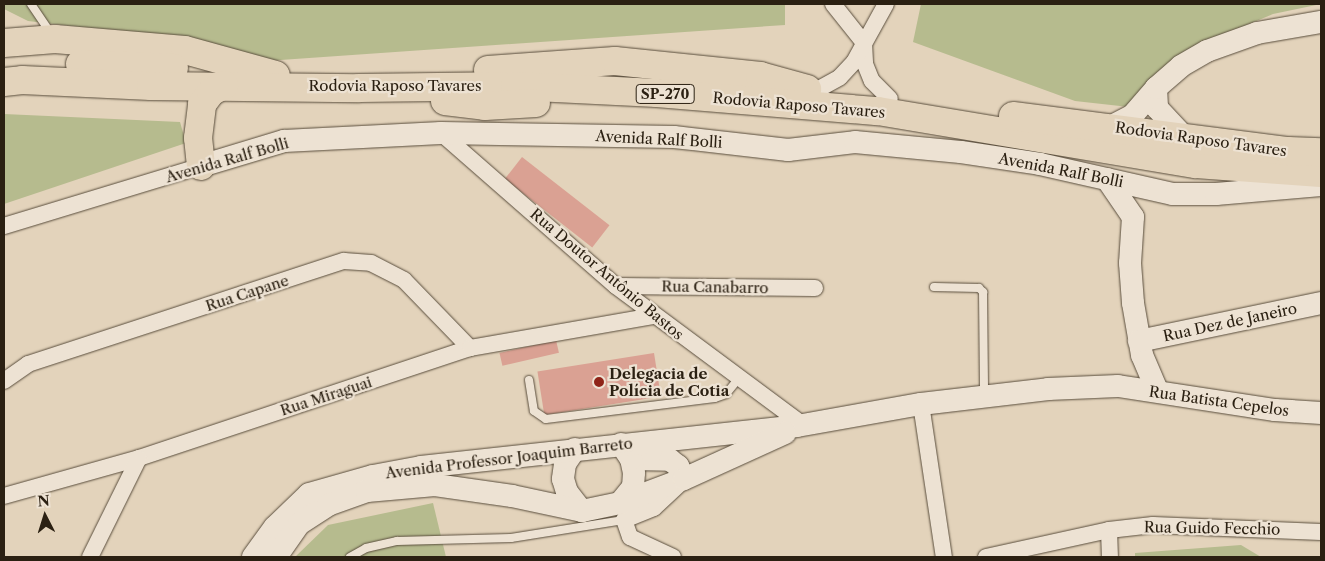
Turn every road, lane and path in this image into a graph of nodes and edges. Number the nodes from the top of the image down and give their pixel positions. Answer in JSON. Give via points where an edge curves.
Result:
{"nodes":[{"id":1,"x":31,"y":4,"type":"edge"},
{"id":2,"x":833,"y":4,"type":"edge"},
{"id":3,"x":886,"y":4,"type":"edge"},
{"id":4,"x":1321,"y":22,"type":"edge"},
{"id":5,"x":55,"y":39,"type":"junction"},
{"id":6,"x":4,"y":43,"type":"edge"},
{"id":7,"x":864,"y":43,"type":"junction"},
{"id":8,"x":4,"y":67,"type":"edge"},
{"id":9,"x":276,"y":75,"type":"junction"},
{"id":10,"x":4,"y":82,"type":"edge"},
{"id":11,"x":224,"y":85,"type":"junction"},
{"id":12,"x":151,"y":86,"type":"junction"},
{"id":13,"x":1156,"y":88,"type":"junction"},
{"id":14,"x":812,"y":90,"type":"junction"},
{"id":15,"x":890,"y":99,"type":"junction"},
{"id":16,"x":1110,"y":127,"type":"junction"},
{"id":17,"x":441,"y":133,"type":"junction"},
{"id":18,"x":1183,"y":136,"type":"junction"},
{"id":19,"x":198,"y":138,"type":"junction"},
{"id":20,"x":1321,"y":152,"type":"edge"},
{"id":21,"x":201,"y":166,"type":"junction"},
{"id":22,"x":1321,"y":173,"type":"edge"},
{"id":23,"x":1107,"y":178,"type":"junction"},
{"id":24,"x":1321,"y":185,"type":"edge"},
{"id":25,"x":1159,"y":191,"type":"junction"},
{"id":26,"x":1134,"y":217,"type":"junction"},
{"id":27,"x":4,"y":226,"type":"edge"},
{"id":28,"x":616,"y":286,"type":"junction"},
{"id":29,"x":934,"y":287,"type":"dead end"},
{"id":30,"x":815,"y":288,"type":"dead end"},
{"id":31,"x":1321,"y":303,"type":"edge"},
{"id":32,"x":653,"y":316,"type":"junction"},
{"id":33,"x":470,"y":348,"type":"junction"},
{"id":34,"x":1141,"y":348,"type":"junction"},
{"id":35,"x":739,"y":378,"type":"junction"},
{"id":36,"x":529,"y":380,"type":"dead end"},
{"id":37,"x":4,"y":381,"type":"edge"},
{"id":38,"x":1118,"y":386,"type":"junction"},
{"id":39,"x":1157,"y":391,"type":"junction"},
{"id":40,"x":984,"y":395,"type":"junction"},
{"id":41,"x":921,"y":404,"type":"junction"},
{"id":42,"x":1321,"y":413,"type":"edge"},
{"id":43,"x":800,"y":426,"type":"junction"},
{"id":44,"x":575,"y":449,"type":"junction"},
{"id":45,"x":626,"y":451,"type":"junction"},
{"id":46,"x":139,"y":458,"type":"junction"},
{"id":47,"x":684,"y":479,"type":"junction"},
{"id":48,"x":4,"y":496,"type":"edge"},
{"id":49,"x":582,"y":511,"type":"junction"},
{"id":50,"x":622,"y":512,"type":"junction"},
{"id":51,"x":1109,"y":530,"type":"junction"},
{"id":52,"x":1321,"y":532,"type":"edge"},
{"id":53,"x":90,"y":557,"type":"edge"},
{"id":54,"x":253,"y":557,"type":"edge"},
{"id":55,"x":276,"y":557,"type":"edge"},
{"id":56,"x":350,"y":557,"type":"edge"},
{"id":57,"x":673,"y":557,"type":"edge"},
{"id":58,"x":944,"y":557,"type":"edge"},
{"id":59,"x":986,"y":557,"type":"edge"},
{"id":60,"x":1110,"y":557,"type":"edge"}],
"edges":[{"from":1,"to":5,"type":"lane"},
{"from":2,"to":7,"type":"street"},
{"from":3,"to":7,"type":"street"},
{"from":4,"to":13,"type":"main road","via":[[1257,33],[1208,51],[1181,66]]},
{"from":5,"to":6,"type":"highway"},
{"from":5,"to":9,"type":"highway","via":[[185,50]]},
{"from":7,"to":14,"type":"street","via":[[854,62],[840,77]]},
{"from":7,"to":15,"type":"street","via":[[865,64],[872,81]]},
{"from":8,"to":9,"type":"highway","name":"Rodovia Raposo Tavares","number":"SP-270","via":[[126,65]]},
{"from":9,"to":14,"type":"highway","name":"Rodovia Raposo Tavares","number":"SP-270","via":[[455,73]]},
{"from":10,"to":12,"type":"highway","name":"Rodovia Raposo Tavares"},
{"from":11,"to":12,"type":"highway","name":"Rodovia Raposo Tavares"},
{"from":11,"to":19,"type":"highway","via":[[211,92],[202,104]]},
{"from":11,"to":22,"type":"highway","name":"Rodovia Raposo Tavares","number":"SP-270","via":[[359,88],[485,106],[657,93],[878,111],[1196,164]]},
{"from":12,"to":19,"type":"highway","via":[[177,103]]},
{"from":13,"to":16,"type":"main road","via":[[1132,116]]},
{"from":13,"to":18,"type":"main road","via":[[1157,108]]},
{"from":14,"to":15,"type":"highway","name":"Rodovia Raposo Tavares","number":"SP-270"},
{"from":15,"to":16,"type":"highway","name":"Rodovia Raposo Tavares","number":"SP-270"},
{"from":16,"to":18,"type":"highway","name":"Rodovia Raposo Tavares","number":"SP-270"},
{"from":17,"to":21,"type":"main road","name":"Avenida Ralf Bolli","via":[[284,141]]},
{"from":17,"to":23,"type":"main road","name":"Avenida Ralf Bolli","via":[[674,137],[788,150],[855,142],[961,152]]},
{"from":17,"to":28,"type":"street","name":"Rua Doutor Antônio Bastos"},
{"from":18,"to":20,"type":"highway","name":"Rodovia Raposo Tavares","number":"SP-270","via":[[1288,151]]},
{"from":19,"to":21,"type":"highway"},
{"from":21,"to":27,"type":"street","name":"Avenida Ralf Bolli"},
{"from":23,"to":25,"type":"main road","name":"Avenida Ralf Bolli"},
{"from":23,"to":26,"type":"main road"},
{"from":24,"to":25,"type":"main road","name":"Avenida Ralf Bolli","via":[[1216,194]]},
{"from":25,"to":26,"type":"main road"},
{"from":26,"to":34,"type":"main road","via":[[1130,263]]},
{"from":28,"to":30,"type":"street","name":"Rua Canabarro"},
{"from":28,"to":32,"type":"street","name":"Rua Doutor Antônio Bastos"},
{"from":29,"to":40,"type":"lane","via":[[979,288],[983,292]]},
{"from":31,"to":34,"type":"main road","name":"Rua Dez de Janeiro"},
{"from":32,"to":33,"type":"street","name":"Rua Miraguai"},
{"from":32,"to":35,"type":"street","name":"Rua Doutor Antônio Bastos"},
{"from":33,"to":37,"type":"street","name":"Rua Capane","via":[[404,280],[372,263],[344,261],[28,364]]},
{"from":33,"to":46,"type":"street","name":"Rua Miraguai"},
{"from":34,"to":38,"type":"main road"},
{"from":34,"to":39,"type":"main road"},
{"from":35,"to":36,"type":"lane","via":[[726,394],[715,398],[546,420],[534,411]]},
{"from":35,"to":43,"type":"street","name":"Rua Doutor Antônio Bastos"},
{"from":38,"to":39,"type":"main road","name":"Rua Batista Cepelos"},
{"from":38,"to":40,"type":"main road","name":"Avenida Professor Joaquim Barreto"},
{"from":39,"to":42,"type":"main road","name":"Rua Batista Cepelos","via":[[1275,410]]},
{"from":40,"to":41,"type":"main road","name":"Avenida Professor Joaquim Barreto"},
{"from":41,"to":43,"type":"main road","name":"Avenida Professor Joaquim Barreto"},
{"from":41,"to":58,"type":"street"},
{"from":43,"to":45,"type":"main road","name":"Avenida Professor Joaquim Barreto"},
{"from":43,"to":47,"type":"main road","name":"Avenida Professor Joaquim Barreto"},
{"from":44,"to":45,"type":"main road","name":"Avenida Professor Joaquim Barreto"},
{"from":44,"to":49,"type":"main road","via":[[565,464],[563,479],[566,492]]},
{"from":44,"to":54,"type":"main road","name":"Avenida Professor Joaquim Barreto","via":[[421,467],[327,487],[309,494],[295,506]]},
{"from":45,"to":47,"type":"main road","via":[[670,460],[678,466]]},
{"from":45,"to":50,"type":"main road","via":[[633,487]]},
{"from":46,"to":48,"type":"street","name":"Rua Miraguai"},
{"from":46,"to":53,"type":"street"},
{"from":47,"to":50,"type":"main road","name":"Avenida Professor Joaquim Barreto"},
{"from":49,"to":50,"type":"main road","name":"Avenida Professor Joaquim Barreto"},
{"from":49,"to":55,"type":"main road","name":"Avenida Professor Joaquim Barreto","via":[[512,496],[435,485],[367,491],[328,505],[299,524]]},
{"from":50,"to":56,"type":"lane","via":[[511,538],[397,542],[366,548]]},
{"from":50,"to":57,"type":"street","via":[[630,537]]},
{"from":51,"to":52,"type":"street","name":"Rua Guido Fecchio","via":[[1172,525]]},
{"from":51,"to":59,"type":"street","name":"Rua Guido Fecchio"},
{"from":51,"to":60,"type":"street"}]}
